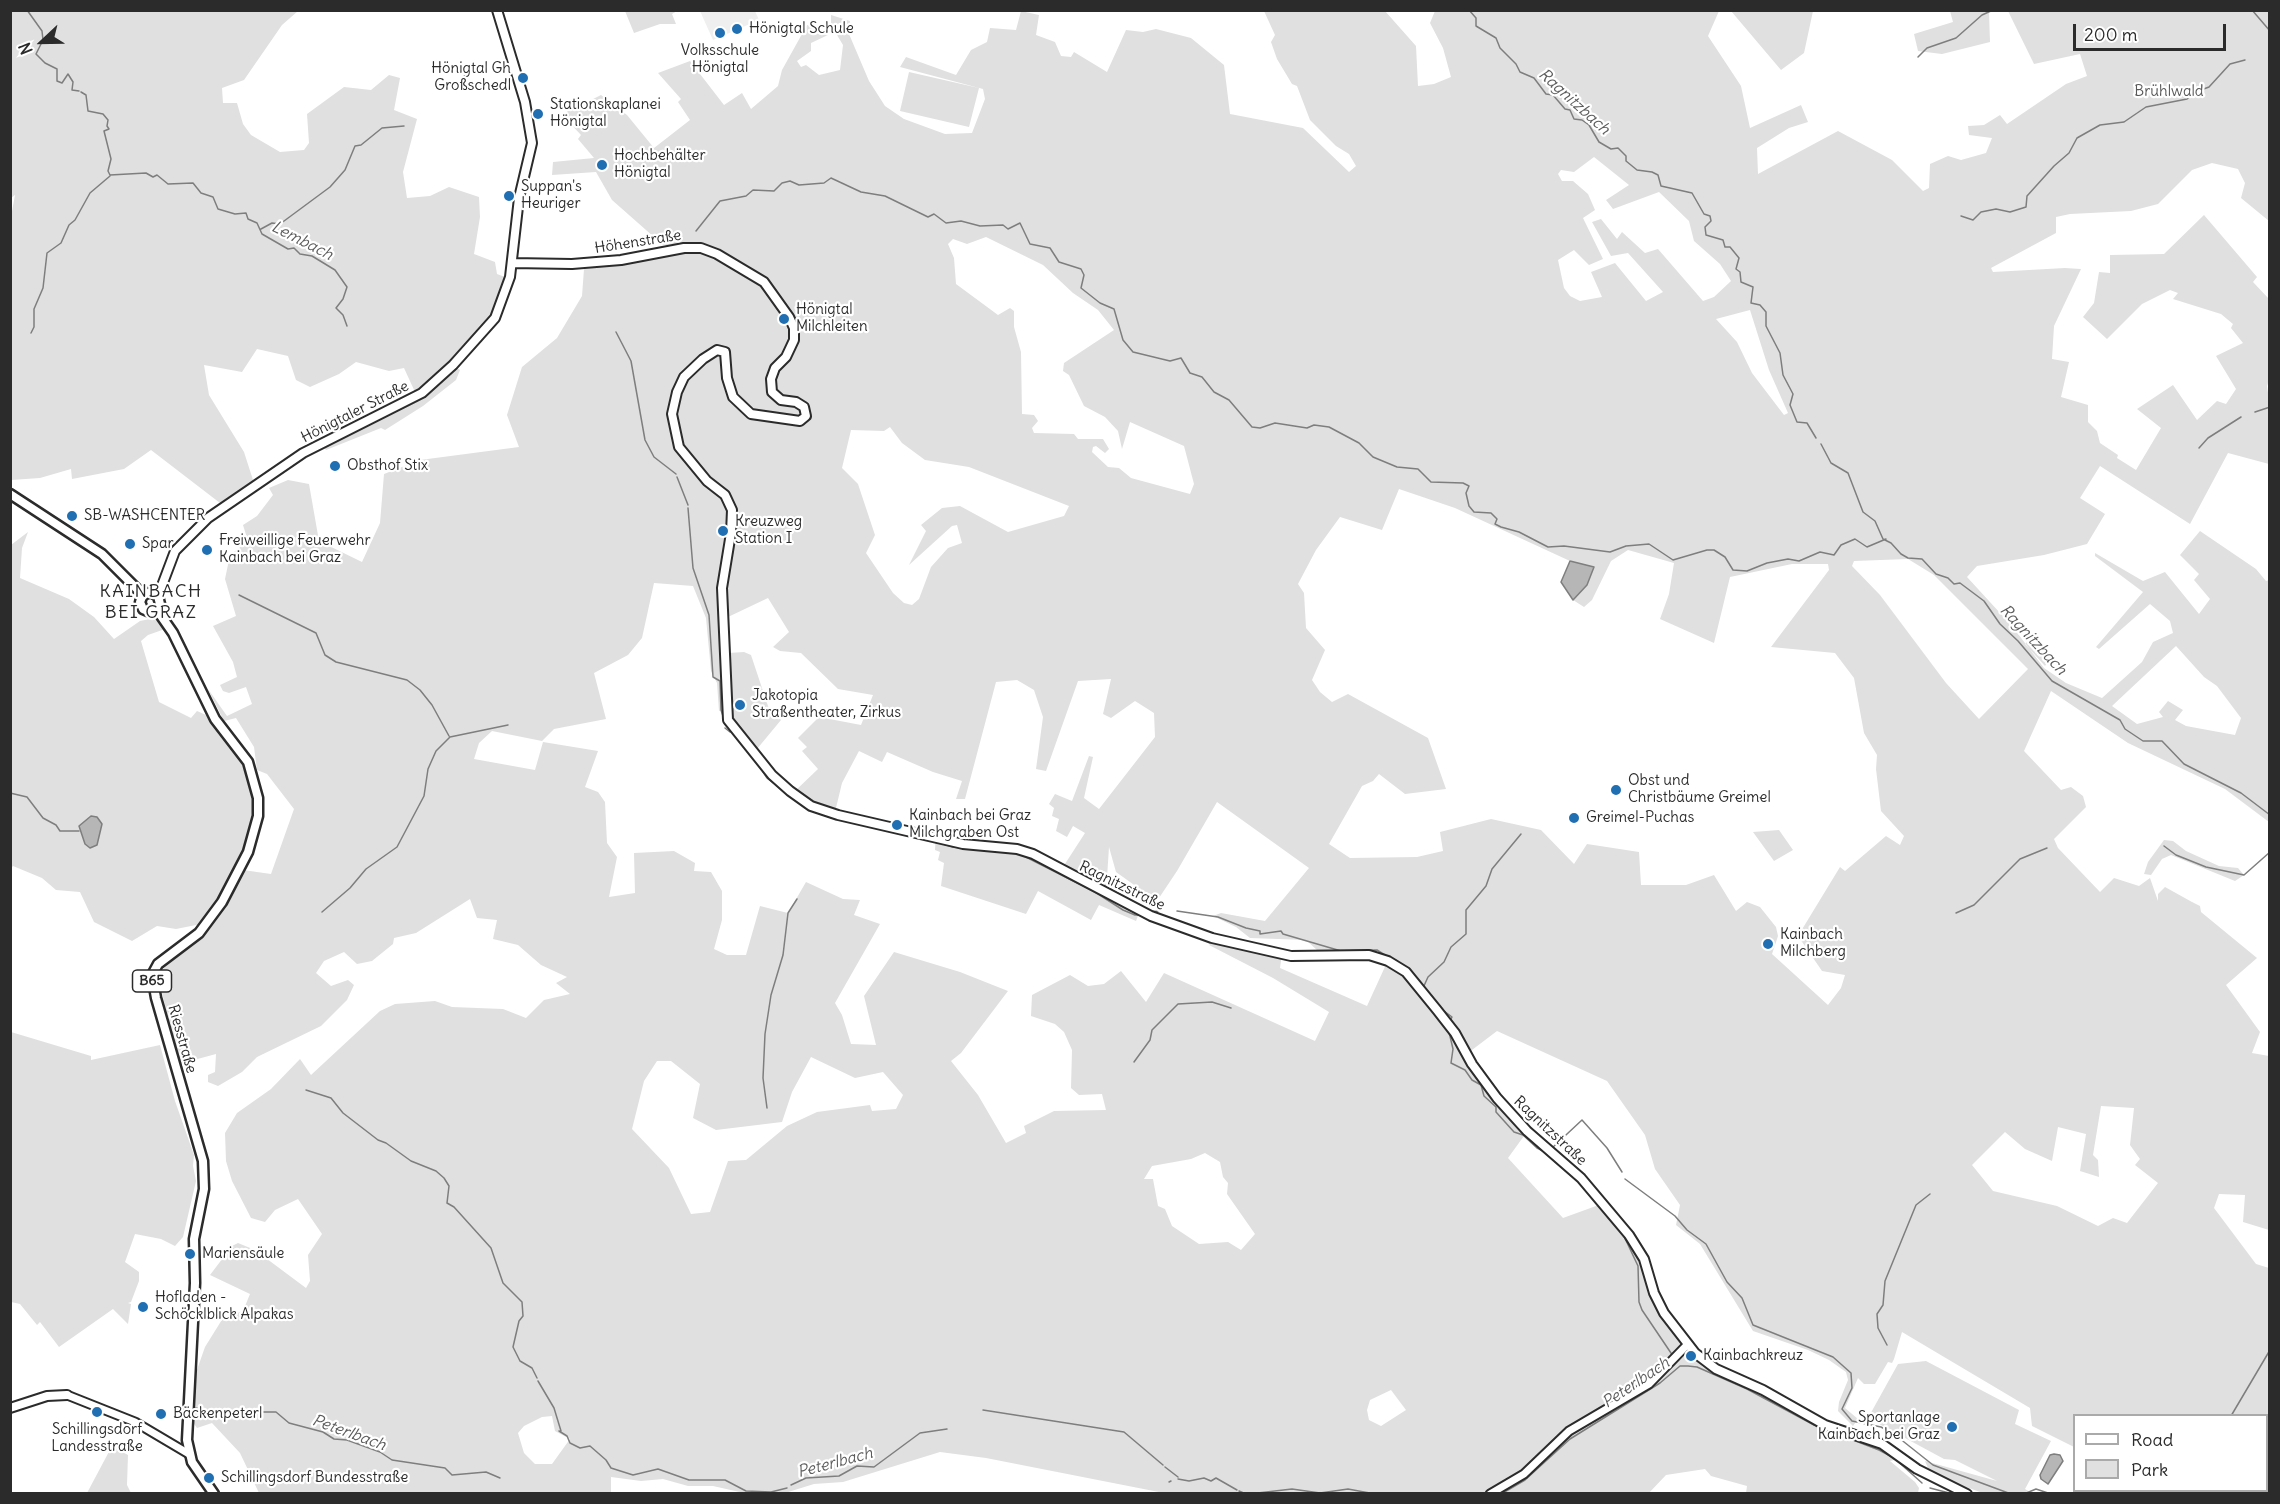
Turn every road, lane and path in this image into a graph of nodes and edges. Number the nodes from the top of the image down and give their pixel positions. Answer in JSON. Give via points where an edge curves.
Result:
{"nodes":[{"id":1,"x":497,"y":10,"type":"edge"},
{"id":2,"x":512,"y":263,"type":"junction"},
{"id":3,"x":794,"y":340,"type":"joint"},
{"id":4,"x":10,"y":494,"type":"edge"},
{"id":5,"x":143,"y":595,"type":"junction"},
{"id":6,"x":158,"y":596,"type":"junction"},
{"id":7,"x":157,"y":610,"type":"junction"},
{"id":8,"x":1687,"y":1345,"type":"junction"},
{"id":9,"x":67,"y":1395,"type":"joint"},
{"id":10,"x":10,"y":1408,"type":"edge"},
{"id":11,"x":189,"y":1454,"type":"junction"},
{"id":12,"x":214,"y":1494,"type":"edge"},
{"id":13,"x":1490,"y":1494,"type":"edge"},
{"id":14,"x":1967,"y":1494,"type":"edge"}],
"edges":[{"from":1,"to":2,"type":"main road","name":"Hönigtaler Straße","via":[[532,136]]},
{"from":2,"to":3,"type":"main road","name":"Höhenstraße","via":[[572,264],[701,248],[764,282],[789,317]]},
{"from":2,"to":6,"type":"main road","name":"Hönigtaler Straße","via":[[507,290],[495,318],[438,380],[403,405],[303,453],[208,518],[175,551]]},
{"from":3,"to":8,"type":"main road","name":"Ragnitzstraße","via":[[775,368],[771,386],[772,393],[781,400],[804,407],[806,416],[800,421],[752,414],[733,397],[725,352],[717,350],[702,358],[684,377],[672,414],[679,447],[707,481],[725,495],[732,510],[722,588],[725,706],[734,730],[772,775],[811,806],[838,815],[963,844],[1033,854],[1151,916],[1212,938],[1290,956],[1369,955],[1406,972],[1455,1033],[1497,1098],[1527,1131],[1581,1178],[1629,1235],[1644,1259],[1664,1313]]},
{"from":4,"to":5,"type":"main road","number":"B65","via":[[102,554]]},
{"from":5,"to":6,"type":"main road","via":[[151,592]]},
{"from":5,"to":7,"type":"main road","number":"B65","via":[[142,609]]},
{"from":6,"to":7,"type":"main road"},
{"from":7,"to":11,"type":"main road","name":"Riesstraße","number":"B65","via":[[215,719],[248,762],[258,798],[258,816],[248,852],[222,902],[199,933],[158,964],[152,975],[204,1170],[194,1239]]},
{"from":8,"to":13,"type":"street","via":[[1649,1384],[1569,1431],[1524,1474]]},
{"from":8,"to":14,"type":"main road","name":"Ragnitzstraße","via":[[1716,1369],[1825,1425],[1882,1444],[1917,1469]]},
{"from":9,"to":10,"type":"main road","via":[[47,1396]]},
{"from":9,"to":11,"type":"street","via":[[135,1422]]},
{"from":11,"to":12,"type":"main road","name":"Riesstraße","number":"B65"}]}
